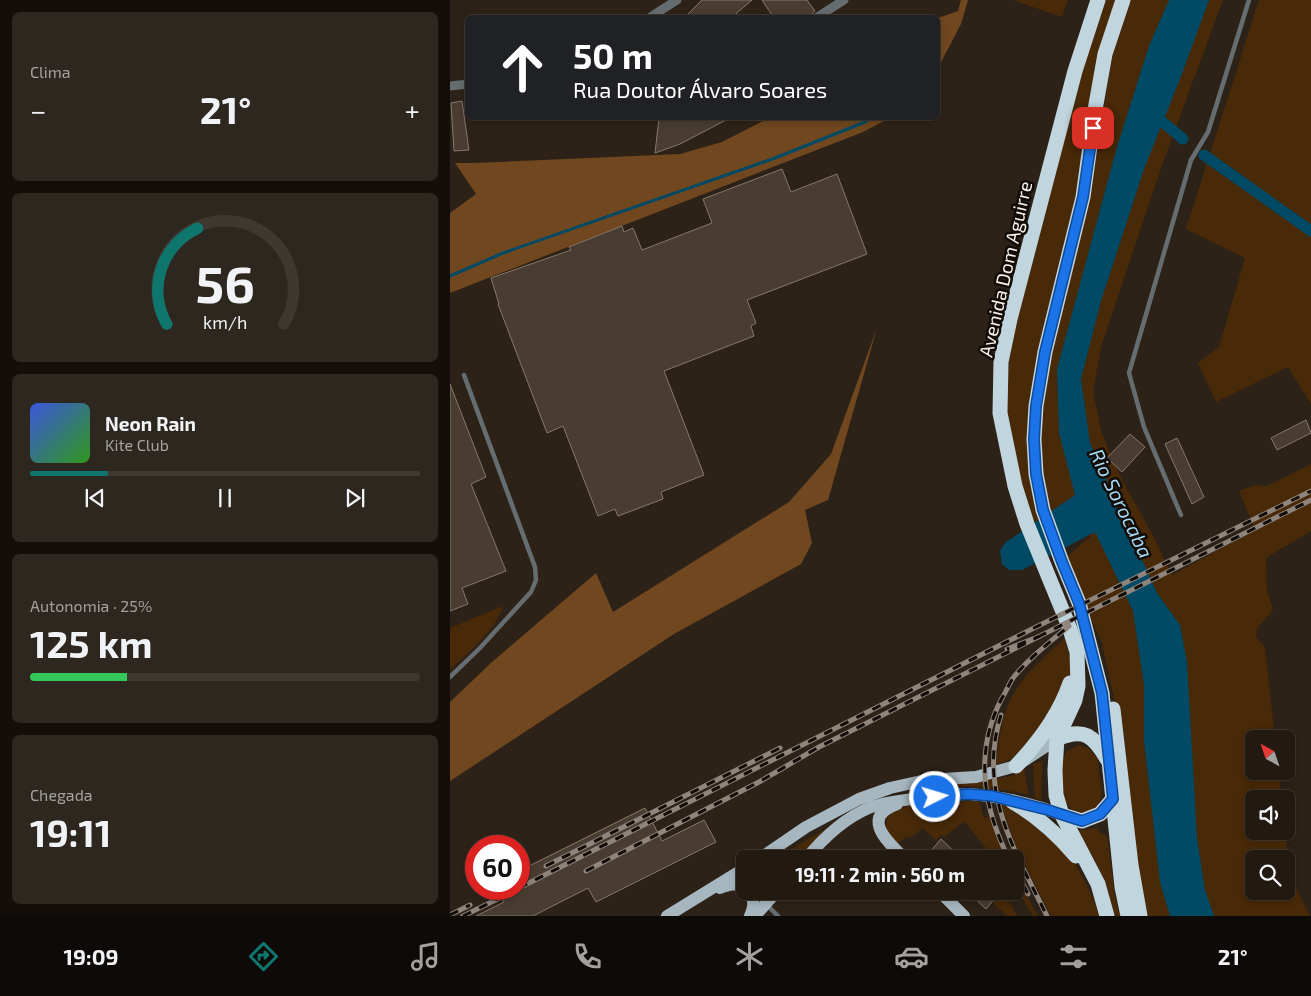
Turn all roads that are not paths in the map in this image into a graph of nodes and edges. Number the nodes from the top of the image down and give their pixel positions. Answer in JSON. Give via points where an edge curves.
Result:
{"nodes":[{"id":1,"x":676,"y":0,"type":"edge"},
{"id":2,"x":844,"y":0,"type":"edge"},
{"id":3,"x":1098,"y":0,"type":"edge"},
{"id":4,"x":1123,"y":0,"type":"edge"},
{"id":5,"x":1249,"y":0,"type":"edge"},
{"id":6,"x":654,"y":15,"type":"edge"},
{"id":7,"x":821,"y":15,"type":"edge"},
{"id":8,"x":465,"y":84,"type":"edge"},
{"id":9,"x":450,"y":86,"type":"edge"},
{"id":10,"x":464,"y":376,"type":"dead end"},
{"id":11,"x":1181,"y":515,"type":"dead end"},
{"id":12,"x":1079,"y":603,"type":"junction"},
{"id":13,"x":1077,"y":652,"type":"junction"},
{"id":14,"x":450,"y":677,"type":"edge"},
{"id":15,"x":1057,"y":739,"type":"junction"},
{"id":16,"x":1109,"y":763,"type":"junction"},
{"id":17,"x":1016,"y":766,"type":"junction"},
{"id":18,"x":919,"y":798,"type":"junction"},
{"id":19,"x":1113,"y":799,"type":"junction"},
{"id":20,"x":1013,"y":802,"type":"junction"},
{"id":21,"x":1062,"y":815,"type":"junction"},
{"id":22,"x":772,"y":850,"type":"edge"},
{"id":23,"x":814,"y":850,"type":"edge"},
{"id":24,"x":896,"y":850,"type":"edge"},
{"id":25,"x":736,"y":874,"type":"edge"},
{"id":26,"x":1098,"y":884,"type":"junction"},
{"id":27,"x":736,"y":885,"type":"edge"},
{"id":28,"x":708,"y":892,"type":"junction"},
{"id":29,"x":753,"y":900,"type":"edge"},
{"id":30,"x":769,"y":900,"type":"edge"},
{"id":31,"x":948,"y":900,"type":"edge"},
{"id":32,"x":766,"y":904,"type":"junction"},
{"id":33,"x":667,"y":916,"type":"edge"},
{"id":34,"x":750,"y":916,"type":"edge"},
{"id":35,"x":755,"y":916,"type":"edge"},
{"id":36,"x":778,"y":916,"type":"edge"},
{"id":37,"x":964,"y":916,"type":"edge"},
{"id":38,"x":1108,"y":916,"type":"edge"},
{"id":39,"x":1128,"y":916,"type":"edge"},
{"id":40,"x":1140,"y":916,"type":"edge"}],
"edges":[{"from":1,"to":6,"type":"street"},
{"from":2,"to":7,"type":"street"},
{"from":3,"to":13,"type":"highway","name":"Avenida Dom Aguirre","via":[[1075,71],[1001,362],[1000,413],[1015,486]]},
{"from":4,"to":12,"type":"highway","via":[[1105,54],[1083,197],[1045,352],[1036,406],[1034,448],[1043,510]]},
{"from":5,"to":11,"type":"lane","via":[[1208,132],[1190,160],[1129,373],[1144,427]]},
{"from":8,"to":9,"type":"street"},
{"from":10,"to":14,"type":"lane","via":[[535,567],[536,580],[531,592]]},
{"from":12,"to":16,"type":"highway","via":[[1102,693]]},
{"from":12,"to":40,"type":"highway","via":[[1098,644],[1115,718],[1131,866]]},
{"from":13,"to":15,"type":"highway","name":"Avenida Dom Aguirre","via":[[1078,686]]},
{"from":13,"to":17,"type":"highway","via":[[1066,695],[1033,749]]},
{"from":15,"to":16,"type":"highway","via":[[1068,734],[1082,734],[1099,744]]},
{"from":15,"to":17,"type":"main road"},
{"from":15,"to":21,"type":"highway","name":"Avenida Dom Aguirre","via":[[1056,795]]},
{"from":16,"to":19,"type":"highway"},
{"from":17,"to":22,"type":"main road","via":[[976,776],[926,780],[890,788],[859,799],[806,826]]},
{"from":18,"to":20,"type":"main road","via":[[967,794]]},
{"from":18,"to":23,"type":"main road","via":[[869,808],[840,825]]},
{"from":18,"to":24,"type":"main road","via":[[891,806],[879,819],[883,837]]},
{"from":19,"to":21,"type":"highway","via":[[1100,814],[1082,821]]},
{"from":19,"to":39,"type":"highway"},
{"from":20,"to":21,"type":"main road"},
{"from":20,"to":26,"type":"highway","via":[[1028,810],[1060,837]]},
{"from":21,"to":26,"type":"highway","name":"Avenida Dom Aguirre"},
{"from":25,"to":28,"type":"main road"},
{"from":26,"to":38,"type":"highway","name":"Avenida Dom Aguirre"},
{"from":27,"to":28,"type":"main road"},
{"from":28,"to":33,"type":"main road"},
{"from":29,"to":34,"type":"main road"},
{"from":30,"to":32,"type":"main road"},
{"from":31,"to":37,"type":"main road"},
{"from":32,"to":35,"type":"main road"},
{"from":32,"to":36,"type":"lane"}]}
